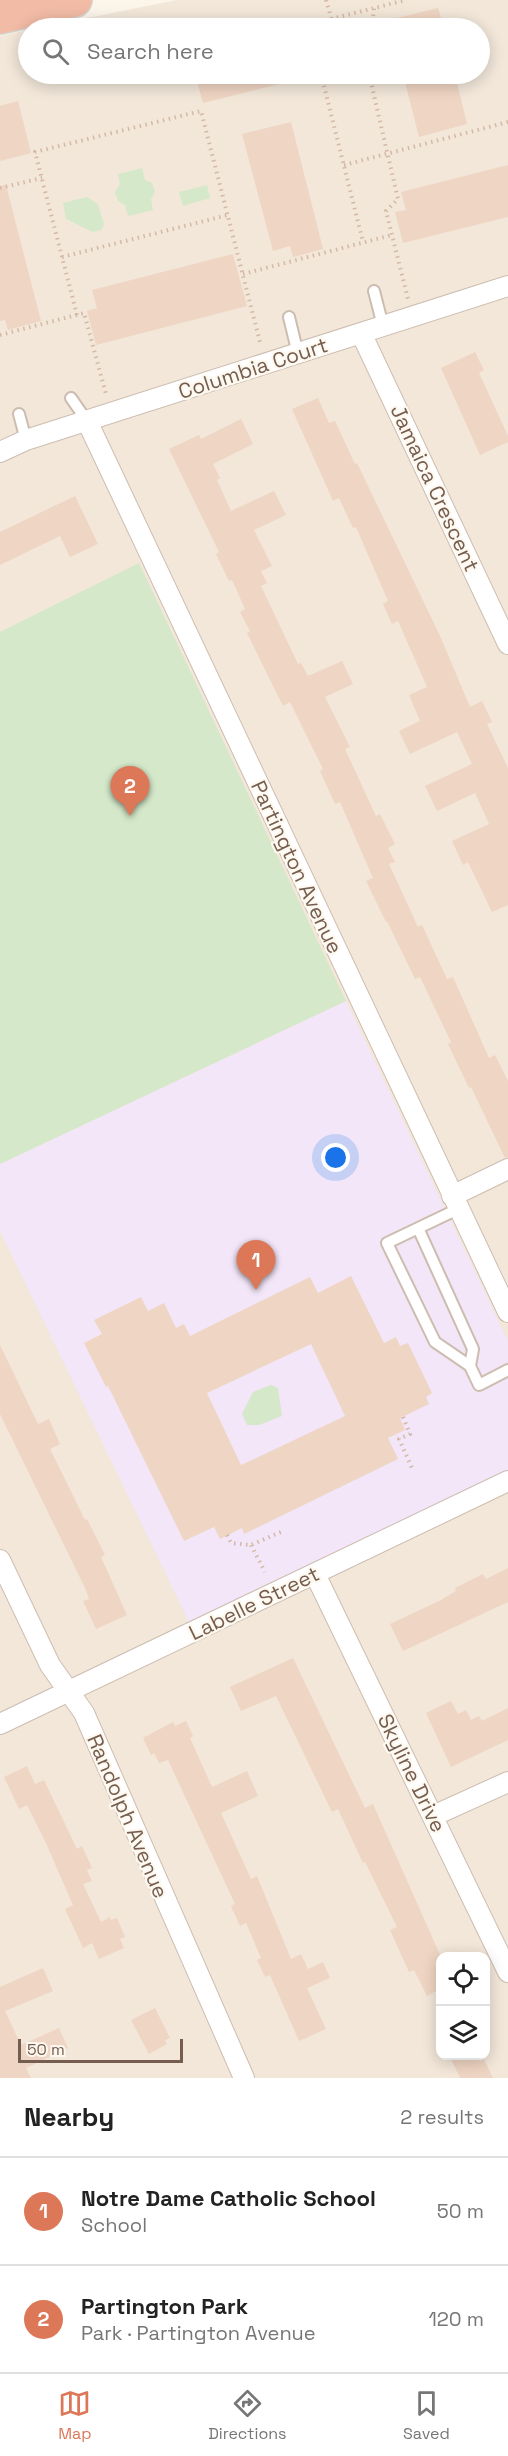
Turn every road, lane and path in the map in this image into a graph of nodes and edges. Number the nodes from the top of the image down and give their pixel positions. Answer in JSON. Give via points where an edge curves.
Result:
{"nodes":[{"id":1,"x":75,"y":0,"type":"edge"},
{"id":2,"x":326,"y":0,"type":"edge"},
{"id":3,"x":406,"y":0,"type":"edge"},
{"id":4,"x":374,"y":8,"type":"junction"},
{"id":5,"x":0,"y":17,"type":"edge"},
{"id":6,"x":331,"y":18,"type":"edge"},
{"id":7,"x":335,"y":18,"type":"edge"},
{"id":8,"x":373,"y":18,"type":"edge"},
{"id":9,"x":324,"y":84,"type":"edge"},
{"id":10,"x":371,"y":84,"type":"edge"},
{"id":11,"x":508,"y":122,"type":"edge"},
{"id":12,"x":387,"y":154,"type":"junction"},
{"id":13,"x":344,"y":165,"type":"junction"},
{"id":14,"x":42,"y":178,"type":"junction"},
{"id":15,"x":0,"y":189,"type":"edge"},
{"id":16,"x":228,"y":215,"type":"junction"},
{"id":17,"x":392,"y":235,"type":"junction"},
{"id":18,"x":363,"y":242,"type":"junction"},
{"id":19,"x":62,"y":256,"type":"junction"},
{"id":20,"x":243,"y":274,"type":"junction"},
{"id":21,"x":508,"y":286,"type":"edge"},
{"id":22,"x":374,"y":291,"type":"dead end"},
{"id":23,"x":410,"y":305,"type":"dead end"},
{"id":24,"x":77,"y":315,"type":"junction"},
{"id":25,"x":289,"y":317,"type":"dead end"},
{"id":26,"x":383,"y":326,"type":"junction"},
{"id":27,"x":361,"y":333,"type":"junction"},
{"id":28,"x":0,"y":335,"type":"edge"},
{"id":29,"x":262,"y":349,"type":"dead end"},
{"id":30,"x":298,"y":354,"type":"junction"},
{"id":31,"x":106,"y":395,"type":"dead end"},
{"id":32,"x":71,"y":398,"type":"dead end"},
{"id":33,"x":19,"y":414,"type":"dead end"},
{"id":34,"x":87,"y":421,"type":"junction"},
{"id":35,"x":26,"y":440,"type":"junction"},
{"id":36,"x":0,"y":452,"type":"edge"},
{"id":37,"x":508,"y":644,"type":"edge"},
{"id":38,"x":508,"y":1170,"type":"edge"},
{"id":39,"x":455,"y":1202,"type":"junction"},
{"id":40,"x":418,"y":1228,"type":"junction"},
{"id":41,"x":508,"y":1312,"type":"edge"},
{"id":42,"x":470,"y":1366,"type":"junction"},
{"id":43,"x":508,"y":1370,"type":"edge"},
{"id":44,"x":403,"y":1417,"type":"dead end"},
{"id":45,"x":412,"y":1468,"type":"dead end"},
{"id":46,"x":508,"y":1481,"type":"edge"},
{"id":47,"x":283,"y":1531,"type":"dead end"},
{"id":48,"x":227,"y":1535,"type":"dead end"},
{"id":49,"x":251,"y":1545,"type":"junction"},
{"id":50,"x":0,"y":1560,"type":"edge"},
{"id":51,"x":265,"y":1572,"type":"dead end"},
{"id":52,"x":315,"y":1574,"type":"junction"},
{"id":53,"x":69,"y":1692,"type":"junction"},
{"id":54,"x":0,"y":1724,"type":"edge"},
{"id":55,"x":508,"y":1782,"type":"edge"},
{"id":56,"x":433,"y":1816,"type":"junction"},
{"id":57,"x":508,"y":1972,"type":"edge"},
{"id":58,"x":244,"y":2078,"type":"edge"}],
"edges":[{"from":1,"to":5,"type":"highway"},
{"from":2,"to":6,"type":"path"},
{"from":3,"to":4,"type":"path"},
{"from":4,"to":7,"type":"path"},
{"from":4,"to":8,"type":"path"},
{"from":9,"to":13,"type":"path"},
{"from":10,"to":12,"type":"path"},
{"from":11,"to":12,"type":"path"},
{"from":12,"to":13,"type":"path"},
{"from":12,"to":17,"type":"path","via":[[398,199],[386,211]]},
{"from":13,"to":18,"type":"path"},
{"from":14,"to":15,"type":"path"},
{"from":14,"to":16,"type":"path","via":[[35,152],[201,111]]},
{"from":14,"to":19,"type":"path"},
{"from":16,"to":19,"type":"path"},
{"from":16,"to":20,"type":"path"},
{"from":17,"to":18,"type":"path"},
{"from":17,"to":23,"type":"path"},
{"from":18,"to":20,"type":"path"},
{"from":19,"to":24,"type":"path"},
{"from":20,"to":29,"type":"path"},
{"from":21,"to":26,"type":"street","name":"Columbia Court"},
{"from":22,"to":26,"type":"lane"},
{"from":24,"to":28,"type":"path"},
{"from":24,"to":31,"type":"path","via":[[84,313]]},
{"from":25,"to":30,"type":"lane"},
{"from":26,"to":27,"type":"street","name":"Columbia Court"},
{"from":27,"to":30,"type":"street","name":"Columbia Court"},
{"from":27,"to":37,"type":"street","name":"Jamaica Crescent"},
{"from":30,"to":34,"type":"street","name":"Columbia Court"},
{"from":32,"to":34,"type":"lane"},
{"from":33,"to":35,"type":"lane"},
{"from":34,"to":35,"type":"street","name":"Columbia Court"},
{"from":34,"to":39,"type":"street","name":"Partington Avenue"},
{"from":35,"to":36,"type":"street","name":"Columbia Court"},
{"from":38,"to":39,"type":"street"},
{"from":39,"to":40,"type":"lane"},
{"from":39,"to":41,"type":"street","name":"Partington Avenue"},
{"from":40,"to":42,"type":"lane","via":[[473,1349]]},
{"from":40,"to":42,"type":"lane","via":[[387,1243],[435,1342]]},
{"from":42,"to":43,"type":"lane","via":[[479,1385]]},
{"from":44,"to":45,"type":"path","via":[[410,1434],[399,1438]]},
{"from":46,"to":52,"type":"street","name":"Labelle Street"},
{"from":47,"to":49,"type":"path"},
{"from":48,"to":49,"type":"path","via":[[231,1543]]},
{"from":49,"to":51,"type":"path"},
{"from":50,"to":53,"type":"street","name":"Randolph Avenue","via":[[50,1665]]},
{"from":52,"to":53,"type":"street","name":"Labelle Street"},
{"from":52,"to":56,"type":"street","name":"Skyline Drive"},
{"from":53,"to":54,"type":"street","name":"Labelle Street"},
{"from":53,"to":58,"type":"street","name":"Randolph Avenue","via":[[84,1713]]},
{"from":55,"to":56,"type":"street"},
{"from":56,"to":57,"type":"street","name":"Skyline Drive"}]}
